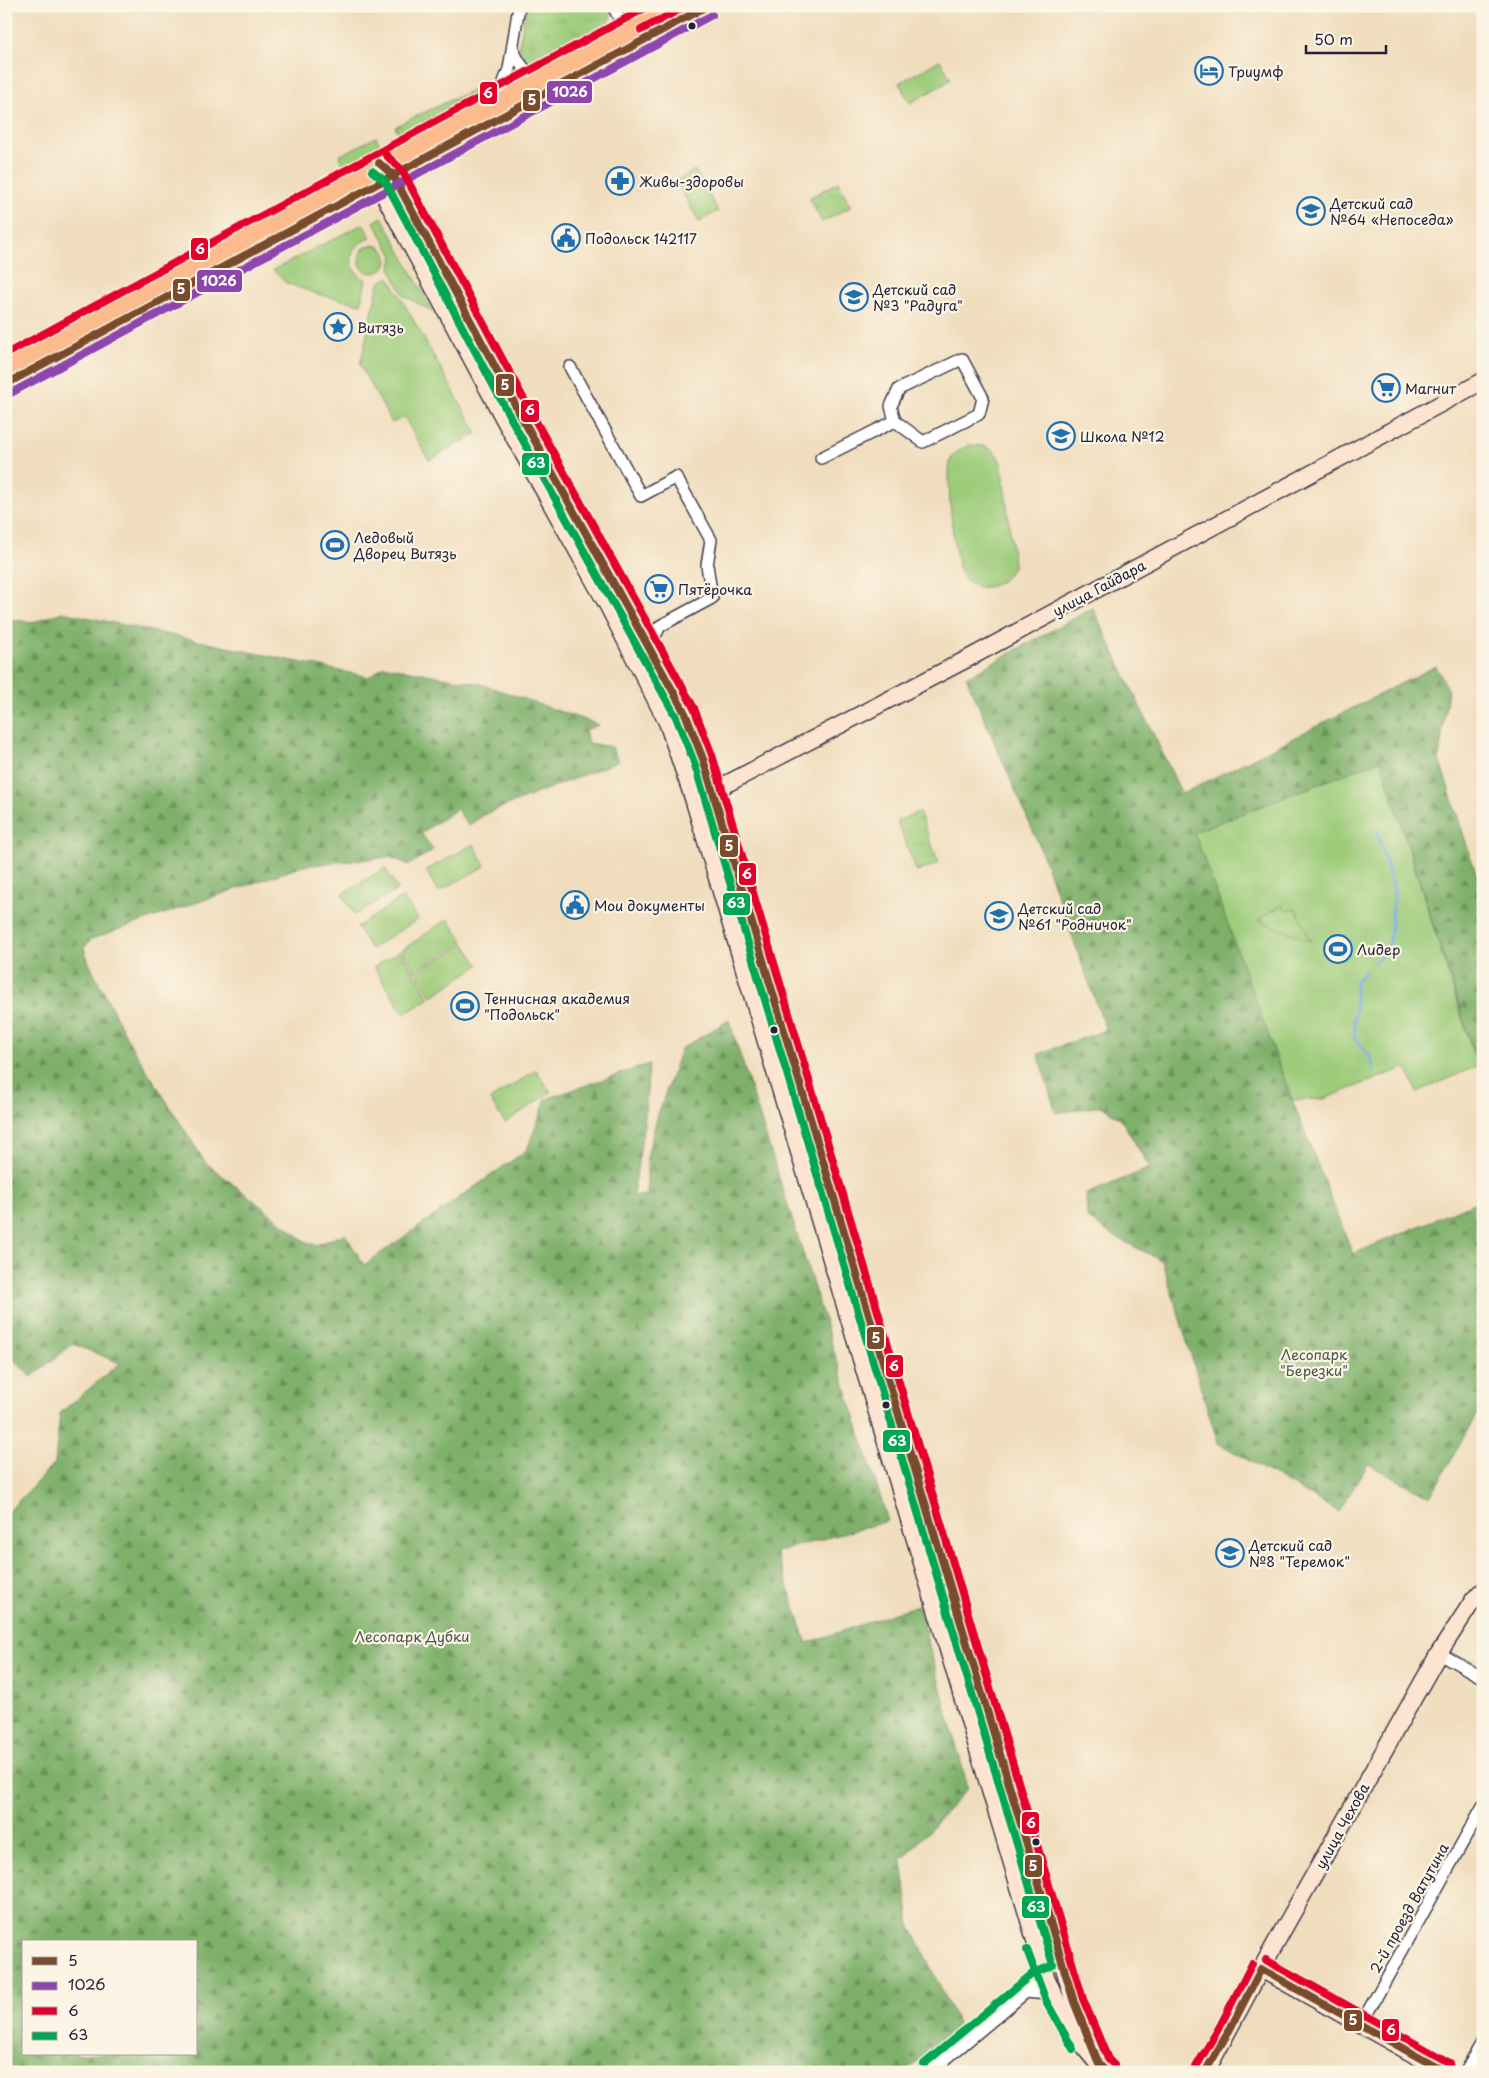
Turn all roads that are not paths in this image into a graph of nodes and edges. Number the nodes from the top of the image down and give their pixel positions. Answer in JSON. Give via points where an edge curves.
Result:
{"nodes":[{"id":1,"x":519,"y":6,"type":"edge"},
{"id":2,"x":613,"y":6,"type":"edge"},
{"id":3,"x":670,"y":6,"type":"edge"},
{"id":4,"x":707,"y":6,"type":"edge"},
{"id":5,"x":630,"y":38,"type":"junction"},
{"id":6,"x":513,"y":46,"type":"junction"},
{"id":7,"x":536,"y":78,"type":"junction"},
{"id":8,"x":563,"y":84,"type":"junction"},
{"id":9,"x":498,"y":98,"type":"junction"},
{"id":10,"x":379,"y":163,"type":"junction"},
{"id":11,"x":386,"y":179,"type":"junction"},
{"id":12,"x":6,"y":366,"type":"edge"},
{"id":13,"x":570,"y":367,"type":"dead end"},
{"id":14,"x":1483,"y":381,"type":"edge"},
{"id":15,"x":6,"y":384,"type":"edge"},
{"id":16,"x":519,"y":412,"type":"junction"},
{"id":17,"x":504,"y":421,"type":"junction"},
{"id":18,"x":895,"y":422,"type":"junction"},
{"id":19,"x":821,"y":458,"type":"dead end"},
{"id":20,"x":624,"y":602,"type":"junction"},
{"id":21,"x":609,"y":611,"type":"junction"},
{"id":22,"x":649,"y":648,"type":"junction"},
{"id":23,"x":685,"y":775,"type":"junction"},
{"id":24,"x":713,"y":791,"type":"junction"},
{"id":25,"x":699,"y":820,"type":"junction"},
{"id":26,"x":752,"y":924,"type":"junction"},
{"id":27,"x":732,"y":930,"type":"junction"},
{"id":28,"x":1483,"y":1591,"type":"edge"},
{"id":29,"x":1439,"y":1653,"type":"junction"},
{"id":30,"x":1483,"y":1678,"type":"edge"},
{"id":31,"x":1483,"y":1806,"type":"edge"},
{"id":32,"x":1261,"y":1969,"type":"junction"},
{"id":33,"x":1065,"y":1971,"type":"junction"},
{"id":34,"x":1046,"y":1977,"type":"junction"},
{"id":35,"x":1026,"y":1992,"type":"junction"},
{"id":36,"x":1056,"y":2001,"type":"junction"},
{"id":37,"x":1361,"y":2024,"type":"junction"},
{"id":38,"x":1483,"y":2042,"type":"edge"},
{"id":39,"x":1100,"y":2069,"type":"edge"},
{"id":40,"x":1209,"y":2070,"type":"edge"},
{"id":41,"x":930,"y":2072,"type":"edge"},
{"id":42,"x":1445,"y":2072,"type":"edge"},
{"id":43,"x":1466,"y":2072,"type":"edge"}],
"edges":[{"from":1,"to":6,"type":"street"},
{"from":2,"to":5,"type":"street"},
{"from":3,"to":5,"type":"main road"},
{"from":4,"to":5,"type":"main road"},
{"from":5,"to":7,"type":"main road"},
{"from":5,"to":8,"type":"main road"},
{"from":6,"to":7,"type":"street","via":[[520,64]]},
{"from":6,"to":9,"type":"street","via":[[509,69]]},
{"from":7,"to":8,"type":"street"},
{"from":7,"to":9,"type":"main road"},
{"from":8,"to":11,"type":"main road"},
{"from":9,"to":10,"type":"main road"},
{"from":10,"to":11,"type":"street"},
{"from":10,"to":12,"type":"main road"},
{"from":11,"to":15,"type":"main road"},
{"from":11,"to":16,"type":"street"},
{"from":11,"to":17,"type":"street"},
{"from":13,"to":22,"type":"street","via":[[641,496],[676,477],[711,540],[707,565],[712,598],[660,626]]},
{"from":14,"to":24,"type":"street","name":"улица Гайдара","via":[[970,658]]},
{"from":16,"to":17,"type":"street"},
{"from":16,"to":20,"type":"street"},
{"from":17,"to":21,"type":"street"},
{"from":18,"to":18,"type":"street","via":[[891,406],[899,390],[962,359],[983,398],[978,414],[923,442]]},
{"from":18,"to":19,"type":"street"},
{"from":20,"to":21,"type":"street"},
{"from":20,"to":22,"type":"street"},
{"from":21,"to":23,"type":"street","via":[[667,722]]},
{"from":22,"to":24,"type":"street","via":[[685,713]]},
{"from":23,"to":24,"type":"street","via":[[703,790]]},
{"from":23,"to":25,"type":"street"},
{"from":24,"to":25,"type":"street","via":[[701,808]]},
{"from":24,"to":26,"type":"street"},
{"from":25,"to":27,"type":"street"},
{"from":26,"to":27,"type":"street"},
{"from":26,"to":33,"type":"street"},
{"from":27,"to":34,"type":"street"},
{"from":28,"to":29,"type":"street","name":"улица Чехова","via":[[1474,1599]]},
{"from":29,"to":30,"type":"street"},
{"from":29,"to":32,"type":"street","name":"улица Чехова"},
{"from":31,"to":37,"type":"street","name":"2-й проезд Ватутина"},
{"from":32,"to":37,"type":"street"},
{"from":32,"to":40,"type":"street","name":"улица Чехова"},
{"from":33,"to":34,"type":"street"},
{"from":33,"to":39,"type":"street"},
{"from":34,"to":35,"type":"street"},
{"from":34,"to":36,"type":"street"},
{"from":35,"to":36,"type":"street","via":[[1047,1994]]},
{"from":35,"to":41,"type":"street"},
{"from":36,"to":39,"type":"street","via":[[1080,2044]]},
{"from":37,"to":42,"type":"street"},
{"from":38,"to":43,"type":"street"}]}
